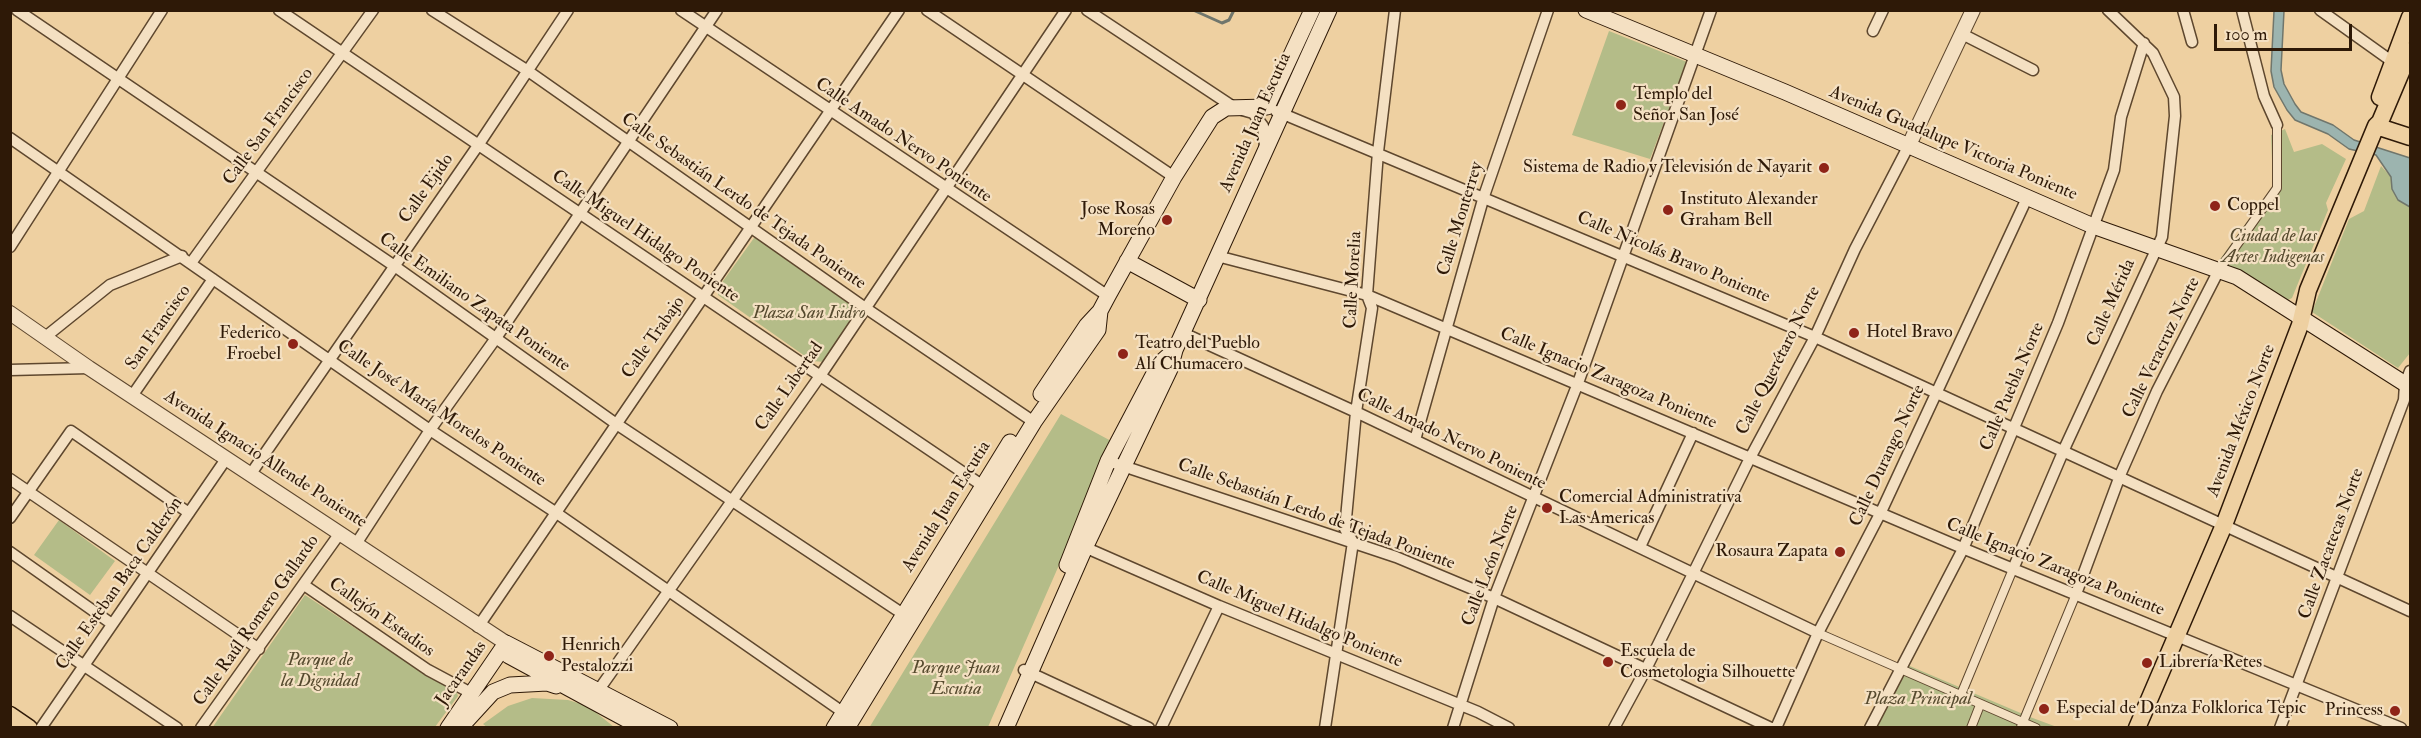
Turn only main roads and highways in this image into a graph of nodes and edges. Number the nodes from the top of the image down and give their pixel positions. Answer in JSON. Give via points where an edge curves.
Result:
{"nodes":[{"id":1,"x":1312,"y":10,"type":"edge"},
{"id":2,"x":1329,"y":10,"type":"edge"},
{"id":3,"x":1586,"y":10,"type":"edge"},
{"id":4,"x":2410,"y":17,"type":"edge"},
{"id":5,"x":2410,"y":51,"type":"edge"},
{"id":6,"x":2402,"y":67,"type":"edge"},
{"id":7,"x":1274,"y":110,"type":"junction"},
{"id":8,"x":2374,"y":131,"type":"junction"},
{"id":9,"x":2410,"y":137,"type":"edge"},
{"id":10,"x":1127,"y":261,"type":"junction"},
{"id":11,"x":1199,"y":300,"type":"junction"},
{"id":12,"x":2308,"y":320,"type":"junction"},
{"id":13,"x":1175,"y":350,"type":"junction"},
{"id":14,"x":2409,"y":381,"type":"edge"},
{"id":15,"x":1081,"y":545,"type":"junction"},
{"id":16,"x":507,"y":647,"type":"junction"},
{"id":17,"x":1027,"y":672,"type":"junction"},
{"id":18,"x":579,"y":693,"type":"junction"},
{"id":19,"x":604,"y":706,"type":"junction"},
{"id":20,"x":10,"y":714,"type":"edge"},
{"id":21,"x":848,"y":719,"type":"edge"},
{"id":22,"x":29,"y":728,"type":"edge"},
{"id":23,"x":448,"y":728,"type":"edge"},
{"id":24,"x":460,"y":728,"type":"edge"},
{"id":25,"x":619,"y":728,"type":"edge"},
{"id":26,"x":642,"y":728,"type":"edge"},
{"id":27,"x":670,"y":728,"type":"edge"},
{"id":28,"x":834,"y":728,"type":"edge"},
{"id":29,"x":997,"y":728,"type":"edge"},
{"id":30,"x":1006,"y":728,"type":"edge"},
{"id":31,"x":2137,"y":728,"type":"edge"}],
"edges":[{"from":1,"to":7,"type":"main road","name":"Avenida Juan Escutia"},
{"from":2,"to":7,"type":"main road","name":"Avenida Juan Escutia"},
{"from":3,"to":12,"type":"main road","name":"Avenida Guadalupe Victoria Poniente","via":[[2094,226],[2237,277]]},
{"from":4,"to":6,"type":"main road","name":"Avenida México Norte"},
{"from":5,"to":6,"type":"main road","name":"Avenida México Norte"},
{"from":6,"to":8,"type":"main road","name":"Avenida México Norte","via":[[2372,119]]},
{"from":7,"to":10,"type":"main road","name":"Avenida Juan Escutia","via":[[1226,108],[1212,117]]},
{"from":7,"to":11,"type":"main road","name":"Avenida Juan Escutia","via":[[1265,148]]},
{"from":8,"to":9,"type":"main road"},
{"from":8,"to":12,"type":"main road","name":"Avenida México Norte","via":[[2308,290]]},
{"from":10,"to":11,"type":"main road"},
{"from":10,"to":21,"type":"main road","name":"Avenida Juan Escutia","via":[[1100,311],[1098,330],[1030,419]]},
{"from":11,"to":13,"type":"main road","name":"Avenida Juan Escutia"},
{"from":12,"to":14,"type":"main road","name":"Avenida Guadalupe Victoria Poniente"},
{"from":12,"to":31,"type":"main road","name":"Avenida México Norte"},
{"from":13,"to":15,"type":"main road","name":"Avenida Juan Escutia","via":[[1170,369],[1124,466]]},
{"from":13,"to":15,"type":"main road","name":"Avenida Juan Escutia","via":[[1159,364],[1108,461]]},
{"from":15,"to":17,"type":"main road","name":"Avenida Juan Escutia"},
{"from":16,"to":18,"type":"main road","name":"Avenida Ignacio Allende Poniente"},
{"from":16,"to":23,"type":"main road","name":"Jacarandas"},
{"from":16,"to":24,"type":"main road","name":"Jacarandas"},
{"from":16,"to":27,"type":"main road","name":"Avenida Ignacio Allende Poniente"},
{"from":17,"to":29,"type":"main road","name":"Avenida Juan Escutia"},
{"from":17,"to":30,"type":"main road","name":"Avenida Juan Escutia"},
{"from":18,"to":19,"type":"main road","name":"Avenida Ignacio Allende Poniente"},
{"from":18,"to":24,"type":"main road","via":[[547,683],[510,685],[492,692]]},
{"from":19,"to":25,"type":"main road"},
{"from":19,"to":26,"type":"main road","name":"Avenida Ignacio Allende Poniente"},
{"from":20,"to":22,"type":"main road"},
{"from":21,"to":28,"type":"main road","name":"Avenida Juan Escutia"}]}
